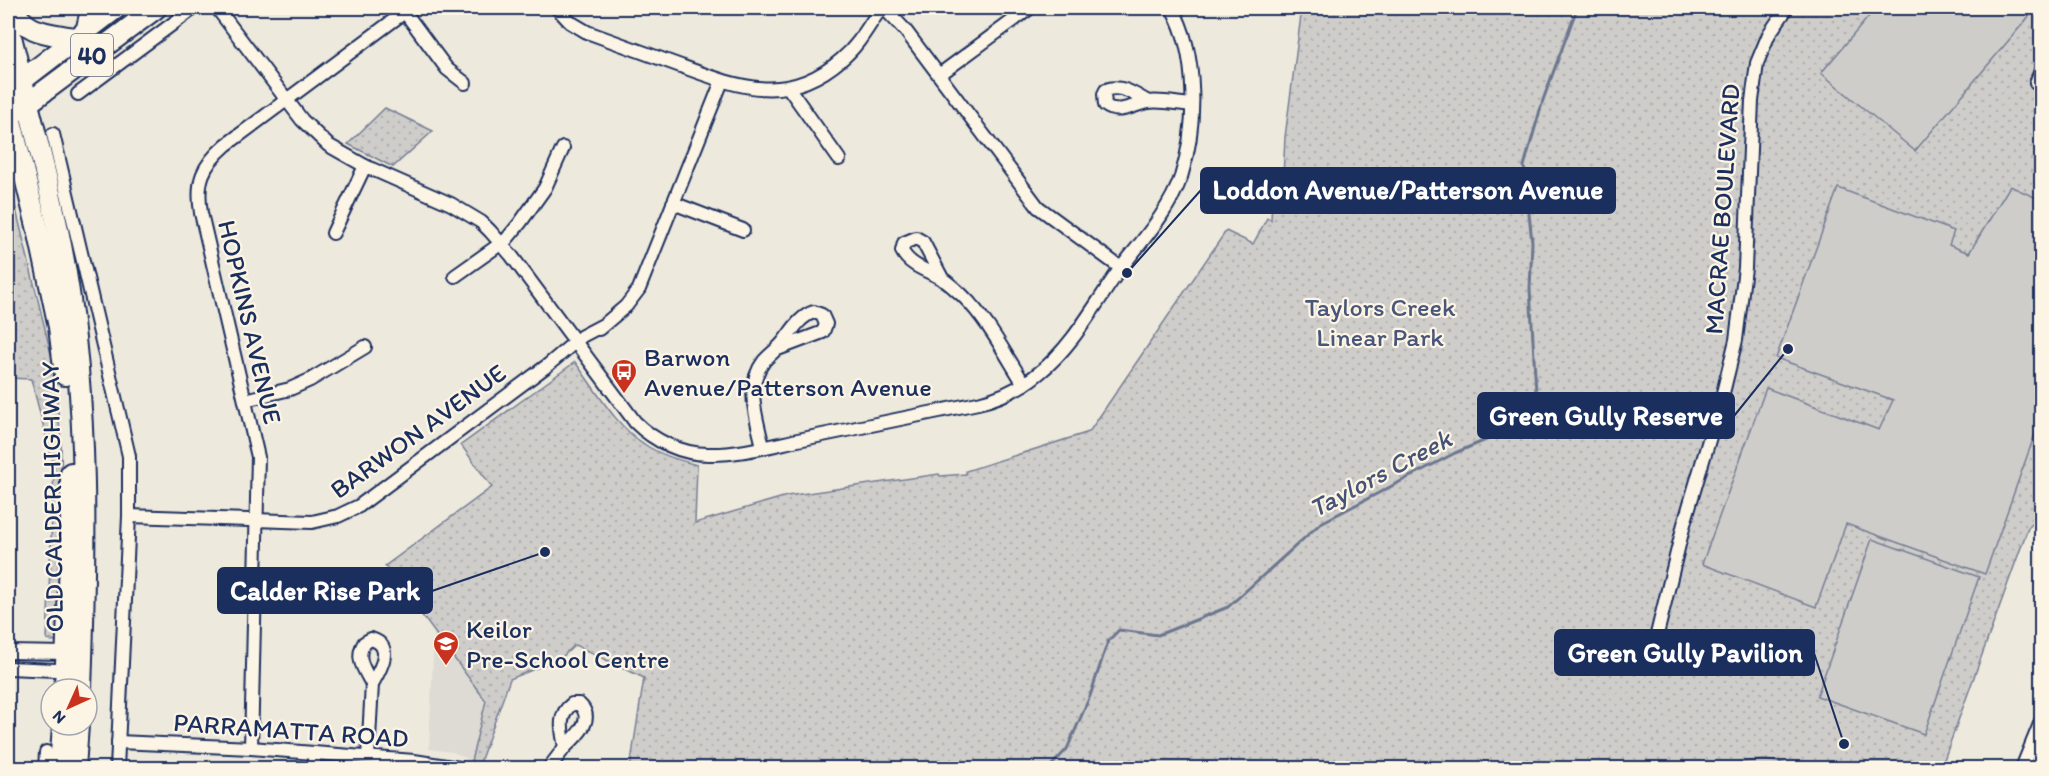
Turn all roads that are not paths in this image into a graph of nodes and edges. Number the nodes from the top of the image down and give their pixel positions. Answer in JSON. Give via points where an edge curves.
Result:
{"nodes":[{"id":1,"x":14,"y":8,"type":"edge"},
{"id":2,"x":90,"y":8,"type":"edge"},
{"id":3,"x":116,"y":8,"type":"edge"},
{"id":4,"x":156,"y":8,"type":"edge"},
{"id":5,"x":194,"y":8,"type":"edge"},
{"id":6,"x":217,"y":8,"type":"edge"},
{"id":7,"x":557,"y":8,"type":"edge"},
{"id":8,"x":882,"y":8,"type":"edge"},
{"id":9,"x":1030,"y":8,"type":"edge"},
{"id":10,"x":1172,"y":8,"type":"edge"},
{"id":11,"x":1787,"y":8,"type":"edge"},
{"id":12,"x":407,"y":9,"type":"edge"},
{"id":13,"x":8,"y":24,"type":"edge"},
{"id":14,"x":78,"y":35,"type":"junction"},
{"id":15,"x":2042,"y":68,"type":"edge"},
{"id":16,"x":939,"y":75,"type":"junction"},
{"id":17,"x":722,"y":81,"type":"junction"},
{"id":18,"x":465,"y":83,"type":"dead end"},
{"id":19,"x":2036,"y":83,"type":"dead end"},
{"id":20,"x":15,"y":85,"type":"edge"},
{"id":21,"x":788,"y":87,"type":"junction"},
{"id":22,"x":78,"y":94,"type":"dead end"},
{"id":23,"x":285,"y":100,"type":"junction"},
{"id":24,"x":1148,"y":102,"type":"dead end"},
{"id":25,"x":27,"y":104,"type":"junction"},
{"id":26,"x":1192,"y":105,"type":"junction"},
{"id":27,"x":8,"y":114,"type":"edge"},
{"id":28,"x":53,"y":134,"type":"dead end"},
{"id":29,"x":563,"y":148,"type":"dead end"},
{"id":30,"x":839,"y":159,"type":"dead end"},
{"id":31,"x":8,"y":161,"type":"edge"},
{"id":32,"x":365,"y":166,"type":"junction"},
{"id":33,"x":673,"y":202,"type":"junction"},
{"id":34,"x":743,"y":230,"type":"dead end"},
{"id":35,"x":333,"y":233,"type":"dead end"},
{"id":36,"x":501,"y":243,"type":"junction"},
{"id":37,"x":1121,"y":268,"type":"junction"},
{"id":38,"x":455,"y":276,"type":"dead end"},
{"id":39,"x":943,"y":280,"type":"dead end"},
{"id":40,"x":59,"y":327,"type":"junction"},
{"id":41,"x":576,"y":345,"type":"junction"},
{"id":42,"x":365,"y":347,"type":"dead end"},
{"id":43,"x":778,"y":349,"type":"dead end"},
{"id":44,"x":1024,"y":384,"type":"junction"},
{"id":45,"x":245,"y":400,"type":"junction"},
{"id":46,"x":763,"y":447,"type":"junction"},
{"id":47,"x":129,"y":516,"type":"junction"},
{"id":48,"x":256,"y":520,"type":"junction"},
{"id":49,"x":8,"y":652,"type":"edge"},
{"id":50,"x":72,"y":662,"type":"junction"},
{"id":51,"x":1650,"y":663,"type":"dead end"},
{"id":52,"x":8,"y":668,"type":"edge"},
{"id":53,"x":68,"y":677,"type":"edge"},
{"id":54,"x":77,"y":677,"type":"edge"},
{"id":55,"x":372,"y":684,"type":"dead end"},
{"id":56,"x":2042,"y":719,"type":"edge"},
{"id":57,"x":62,"y":737,"type":"edge"},
{"id":58,"x":77,"y":737,"type":"edge"},
{"id":59,"x":118,"y":742,"type":"junction"},
{"id":60,"x":565,"y":747,"type":"dead end"},
{"id":61,"x":251,"y":748,"type":"junction"},
{"id":62,"x":46,"y":752,"type":"dead end"},
{"id":63,"x":315,"y":753,"type":"junction"},
{"id":64,"x":368,"y":757,"type":"junction"},
{"id":65,"x":45,"y":768,"type":"edge"},
{"id":66,"x":60,"y":768,"type":"edge"},
{"id":67,"x":75,"y":768,"type":"edge"},
{"id":68,"x":117,"y":768,"type":"edge"},
{"id":69,"x":313,"y":768,"type":"edge"},
{"id":70,"x":459,"y":768,"type":"edge"},
{"id":71,"x":549,"y":768,"type":"edge"},
{"id":72,"x":2022,"y":768,"type":"edge"}],
"edges":[{"from":1,"to":14,"type":"main road","via":[[31,29]]},
{"from":2,"to":14,"type":"street"},
{"from":3,"to":14,"type":"main road","number":"40"},
{"from":4,"to":25,"type":"main road","number":"40"},
{"from":5,"to":22,"type":"street"},
{"from":6,"to":23,"type":"street"},
{"from":7,"to":17,"type":"street","via":[[587,32]]},
{"from":8,"to":16,"type":"street","via":[[895,18]]},
{"from":8,"to":21,"type":"street","via":[[844,58],[817,76]]},
{"from":9,"to":16,"type":"street"},
{"from":10,"to":26,"type":"street","via":[[1189,53]]},
{"from":11,"to":51,"type":"street","name":"MACRAE BOULEVARD","via":[[1769,34],[1757,63],[1745,268],[1736,340]]},
{"from":12,"to":18,"type":"street","via":[[447,69]]},
{"from":12,"to":23,"type":"street","name":"HOPKINS AVENUE"},
{"from":13,"to":20,"type":"main road","name":"OLD CALDER HIGHWAY"},
{"from":14,"to":20,"type":"main road","number":"40"},
{"from":15,"to":19,"type":"street"},
{"from":16,"to":37,"type":"street","via":[[1038,207]]},
{"from":17,"to":21,"type":"street","via":[[749,88]]},
{"from":17,"to":33,"type":"street","name":"BARWON AVENUE"},
{"from":20,"to":25,"type":"main road","name":"OLD CALDER HIGHWAY"},
{"from":21,"to":30,"type":"street"},
{"from":23,"to":32,"type":"street","via":[[328,145]]},
{"from":23,"to":45,"type":"street","name":"HOPKINS AVENUE","via":[[216,153],[199,186],[201,213]]},
{"from":24,"to":26,"type":"street"},
{"from":25,"to":27,"type":"main road","number":"40"},
{"from":25,"to":50,"type":"main road","name":"OLD CALDER HIGHWAY","via":[[58,229],[78,373],[85,520]]},
{"from":26,"to":37,"type":"street","via":[[1178,185]]},
{"from":27,"to":40,"type":"main road","name":"OLD CALDER HIGHWAY"},
{"from":28,"to":47,"type":"street","via":[[129,456]]},
{"from":29,"to":36,"type":"street","via":[[552,176],[530,210]]},
{"from":31,"to":40,"type":"main road","via":[[17,177]]},
{"from":32,"to":35,"type":"street"},
{"from":32,"to":36,"type":"street","via":[[468,214]]},
{"from":33,"to":34,"type":"street"},
{"from":33,"to":41,"type":"street","name":"BARWON AVENUE","via":[[639,290],[626,306]]},
{"from":36,"to":38,"type":"street"},
{"from":36,"to":41,"type":"street"},
{"from":37,"to":44,"type":"street","via":[[1060,353]]},
{"from":39,"to":44,"type":"street","via":[[981,317]]},
{"from":40,"to":50,"type":"main road","name":"OLD CALDER HIGHWAY","via":[[70,433]]},
{"from":41,"to":46,"type":"street","via":[[634,422],[663,442],[692,453],[708,454]]},
{"from":41,"to":48,"type":"street","name":"BARWON AVENUE","via":[[352,510],[322,521]]},
{"from":42,"to":45,"type":"street","via":[[310,380]]},
{"from":43,"to":46,"type":"street","via":[[764,362],[753,383]]},
{"from":44,"to":46,"type":"street","via":[[978,403]]},
{"from":45,"to":48,"type":"street","name":"HOPKINS AVENUE","via":[[258,457]]},
{"from":47,"to":48,"type":"street","name":"BARWON AVENUE"},
{"from":47,"to":59,"type":"street"},
{"from":48,"to":61,"type":"street","name":"HOPKINS AVENUE"},
{"from":49,"to":50,"type":"street"},
{"from":50,"to":52,"type":"street","via":[[55,670]]},
{"from":50,"to":53,"type":"main road","name":"OLD CALDER HIGHWAY"},
{"from":50,"to":54,"type":"main road","name":"OLD CALDER HIGHWAY"},
{"from":55,"to":64,"type":"street"},
{"from":56,"to":72,"type":"street"},
{"from":57,"to":66,"type":"main road"},
{"from":58,"to":67,"type":"main road"},
{"from":59,"to":61,"type":"street","name":"PARRAMATTA ROAD"},
{"from":59,"to":68,"type":"street"},
{"from":60,"to":71,"type":"street"},
{"from":61,"to":63,"type":"street","name":"PARRAMATTA ROAD"},
{"from":62,"to":65,"type":"street"},
{"from":63,"to":64,"type":"street","name":"PARRAMATTA ROAD"},
{"from":63,"to":69,"type":"street"},
{"from":64,"to":70,"type":"street","name":"PARRAMATTA ROAD"}]}
